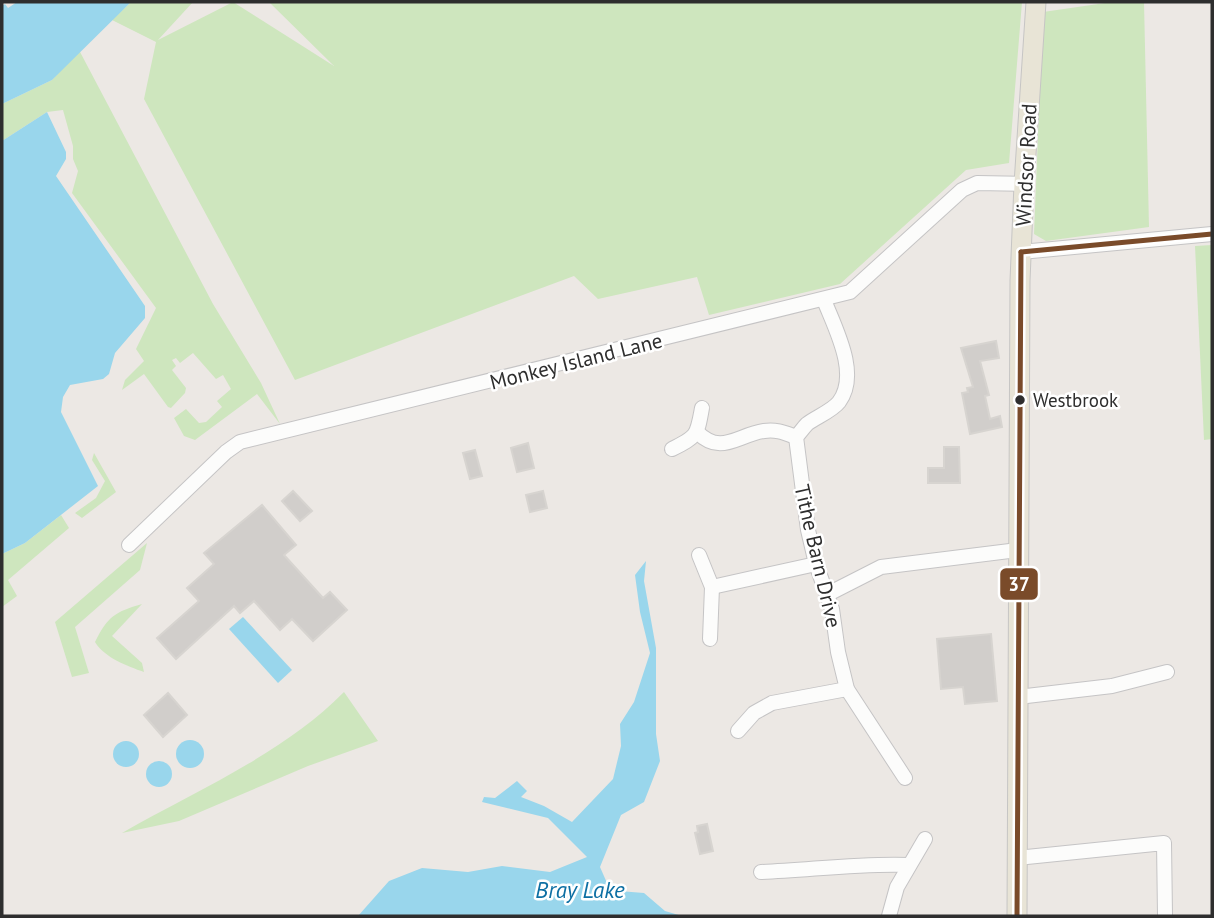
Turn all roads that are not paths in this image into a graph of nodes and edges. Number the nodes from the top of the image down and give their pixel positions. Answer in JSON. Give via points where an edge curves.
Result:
{"nodes":[{"id":1,"x":1036,"y":2,"type":"edge"},
{"id":2,"x":1024,"y":184,"type":"junction"},
{"id":3,"x":1212,"y":234,"type":"edge"},
{"id":4,"x":1021,"y":252,"type":"junction"},
{"id":5,"x":824,"y":300,"type":"junction"},
{"id":6,"x":702,"y":408,"type":"dead end"},
{"id":7,"x":697,"y":432,"type":"junction"},
{"id":8,"x":796,"y":437,"type":"junction"},
{"id":9,"x":673,"y":449,"type":"dead end"},
{"id":10,"x":128,"y":545,"type":"dead end"},
{"id":11,"x":1018,"y":550,"type":"junction"},
{"id":12,"x":699,"y":555,"type":"dead end"},
{"id":13,"x":816,"y":564,"type":"junction"},
{"id":14,"x":712,"y":587,"type":"junction"},
{"id":15,"x":828,"y":594,"type":"junction"},
{"id":16,"x":710,"y":639,"type":"dead end"},
{"id":17,"x":1167,"y":671,"type":"dead end"},
{"id":18,"x":847,"y":689,"type":"junction"},
{"id":19,"x":1018,"y":697,"type":"junction"},
{"id":20,"x":738,"y":731,"type":"dead end"},
{"id":21,"x":905,"y":778,"type":"dead end"},
{"id":22,"x":925,"y":839,"type":"dead end"},
{"id":23,"x":1017,"y":858,"type":"junction"},
{"id":24,"x":909,"y":865,"type":"junction"},
{"id":25,"x":761,"y":872,"type":"dead end"},
{"id":26,"x":1166,"y":915,"type":"edge"},
{"id":27,"x":889,"y":916,"type":"edge"},
{"id":28,"x":1017,"y":916,"type":"edge"}],
"edges":[{"from":1,"to":2,"type":"main road","name":"Windsor Road"},
{"from":2,"to":4,"type":"main road","name":"Windsor Road"},
{"from":2,"to":5,"type":"street","name":"Monkey Island Lane","via":[[977,183],[962,190],[850,292]]},
{"from":3,"to":4,"type":"street"},
{"from":4,"to":11,"type":"main road","name":"Windsor Road"},
{"from":5,"to":8,"type":"street","via":[[847,379],[839,402]]},
{"from":5,"to":10,"type":"street","name":"Monkey Island Lane","via":[[240,442]]},
{"from":6,"to":7,"type":"street"},
{"from":7,"to":8,"type":"street","via":[[707,442],[721,444],[762,431],[778,430]]},
{"from":7,"to":9,"type":"street"},
{"from":8,"to":13,"type":"street","name":"Tithe Barn Drive"},
{"from":11,"to":15,"type":"street","via":[[881,567]]},
{"from":11,"to":19,"type":"main road","name":"Windsor Road"},
{"from":12,"to":14,"type":"street"},
{"from":13,"to":14,"type":"street"},
{"from":13,"to":15,"type":"street","name":"Tithe Barn Drive"},
{"from":14,"to":16,"type":"street"},
{"from":15,"to":18,"type":"street","name":"Tithe Barn Drive"},
{"from":17,"to":19,"type":"street","via":[[1112,686]]},
{"from":18,"to":20,"type":"street","via":[[772,703],[754,713]]},
{"from":18,"to":21,"type":"street","name":"Tithe Barn Drive"},
{"from":19,"to":23,"type":"main road","name":"Windsor Road"},
{"from":22,"to":24,"type":"street"},
{"from":23,"to":26,"type":"street","via":[[1164,843]]},
{"from":23,"to":28,"type":"main road","name":"Windsor Road"},
{"from":24,"to":25,"type":"street"},
{"from":24,"to":27,"type":"street"}]}
